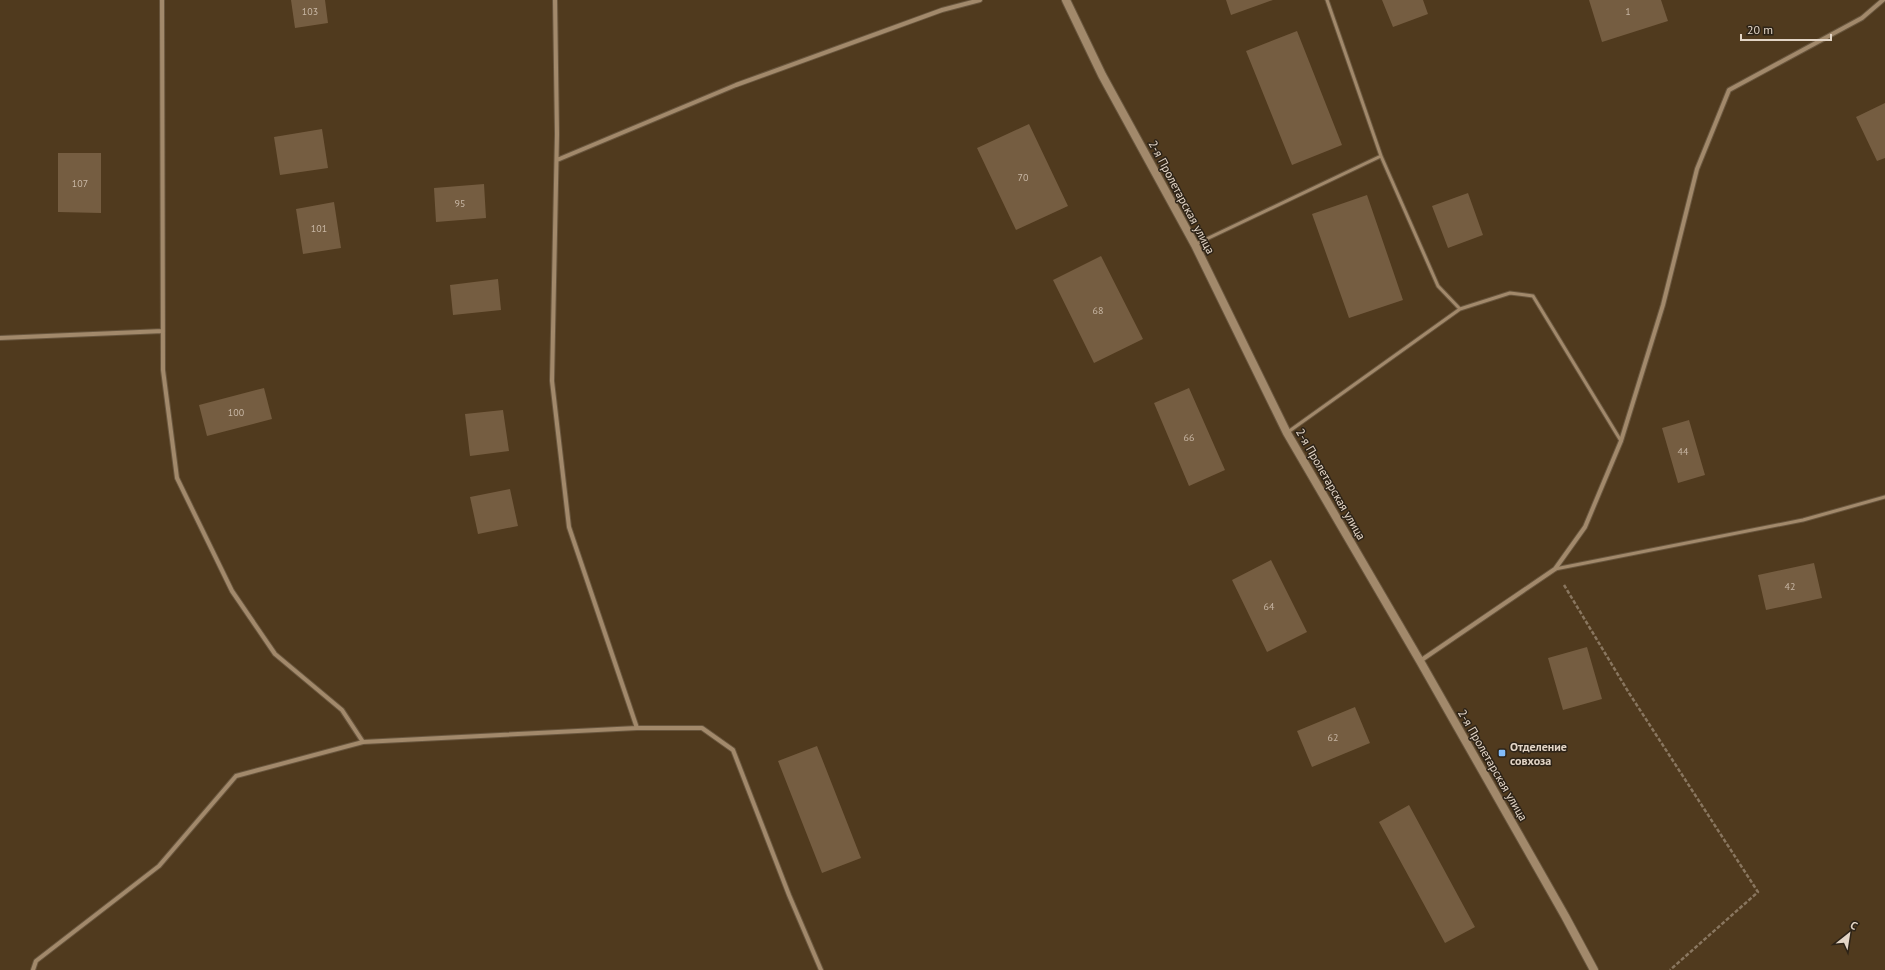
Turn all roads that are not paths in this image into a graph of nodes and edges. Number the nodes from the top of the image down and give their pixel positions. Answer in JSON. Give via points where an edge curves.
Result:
{"nodes":[{"id":1,"x":162,"y":0,"type":"edge"},
{"id":2,"x":556,"y":0,"type":"edge"},
{"id":3,"x":980,"y":0,"type":"edge"},
{"id":4,"x":1066,"y":0,"type":"edge"},
{"id":5,"x":1327,"y":0,"type":"edge"},
{"id":6,"x":1883,"y":0,"type":"edge"},
{"id":7,"x":1381,"y":156,"type":"junction"},
{"id":8,"x":556,"y":160,"type":"junction"},
{"id":9,"x":1195,"y":245,"type":"junction"},
{"id":10,"x":1460,"y":309,"type":"junction"},
{"id":11,"x":163,"y":330,"type":"junction"},
{"id":12,"x":0,"y":338,"type":"edge"},
{"id":13,"x":1287,"y":433,"type":"junction"},
{"id":14,"x":1621,"y":441,"type":"junction"},
{"id":15,"x":1885,"y":497,"type":"edge"},
{"id":16,"x":1555,"y":569,"type":"junction"},
{"id":17,"x":1420,"y":661,"type":"junction"},
{"id":18,"x":637,"y":728,"type":"junction"},
{"id":19,"x":363,"y":742,"type":"junction"},
{"id":20,"x":33,"y":970,"type":"edge"},
{"id":21,"x":821,"y":970,"type":"edge"},
{"id":22,"x":1594,"y":970,"type":"edge"}],
"edges":[{"from":1,"to":11,"type":"street"},
{"from":2,"to":8,"type":"street"},
{"from":3,"to":8,"type":"street","via":[[942,10],[736,85]]},
{"from":4,"to":9,"type":"main road","name":"2-я Пролетарская улица","via":[[1102,74]]},
{"from":5,"to":7,"type":"lane"},
{"from":6,"to":14,"type":"street","via":[[1862,18],[1729,90],[1697,169],[1662,305]]},
{"from":7,"to":9,"type":"lane"},
{"from":7,"to":10,"type":"lane","via":[[1438,286]]},
{"from":8,"to":18,"type":"street","via":[[552,381],[569,527]]},
{"from":9,"to":13,"type":"main road","name":"2-я Пролетарская улица"},
{"from":10,"to":13,"type":"lane"},
{"from":10,"to":14,"type":"lane","via":[[1510,293],[1533,296]]},
{"from":11,"to":12,"type":"street"},
{"from":11,"to":19,"type":"street","via":[[163,370],[177,478],[232,591],[275,654],[342,710]]},
{"from":13,"to":17,"type":"main road","name":"2-я Пролетарская улица"},
{"from":14,"to":16,"type":"street","via":[[1585,527]]},
{"from":15,"to":16,"type":"lane","via":[[1803,520]]},
{"from":16,"to":17,"type":"street"},
{"from":17,"to":22,"type":"main road","name":"2-я Пролетарская улица"},
{"from":18,"to":19,"type":"street"},
{"from":18,"to":21,"type":"street","via":[[702,728],[733,750]]},
{"from":19,"to":20,"type":"street","via":[[236,776],[159,866],[36,961]]}]}
